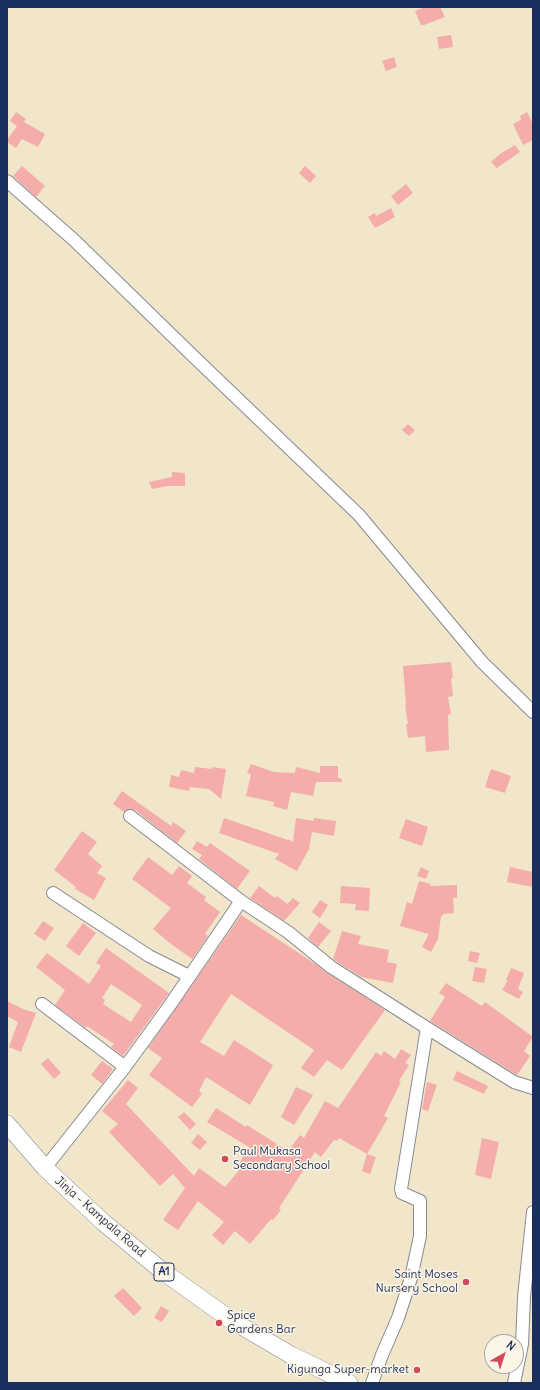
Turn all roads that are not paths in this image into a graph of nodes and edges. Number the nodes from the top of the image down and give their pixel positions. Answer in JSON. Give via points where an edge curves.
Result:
{"nodes":[{"id":1,"x":7,"y":181,"type":"edge"},
{"id":2,"x":533,"y":712,"type":"edge"},
{"id":3,"x":130,"y":816,"type":"dead end"},
{"id":4,"x":53,"y":893,"type":"dead end"},
{"id":5,"x":241,"y":901,"type":"junction"},
{"id":6,"x":189,"y":976,"type":"junction"},
{"id":7,"x":42,"y":1004,"type":"dead end"},
{"id":8,"x":427,"y":1028,"type":"junction"},
{"id":9,"x":124,"y":1067,"type":"junction"},
{"id":10,"x":533,"y":1088,"type":"edge"},
{"id":11,"x":7,"y":1124,"type":"edge"},
{"id":12,"x":45,"y":1168,"type":"junction"},
{"id":13,"x":533,"y":1212,"type":"edge"},
{"id":14,"x":349,"y":1383,"type":"edge"},
{"id":15,"x":372,"y":1383,"type":"edge"},
{"id":16,"x":514,"y":1383,"type":"edge"}],
"edges":[{"from":1,"to":2,"type":"street","via":[[75,240],[359,515],[482,662]]},
{"from":3,"to":5,"type":"street"},
{"from":4,"to":6,"type":"street","via":[[149,956]]},
{"from":5,"to":6,"type":"street"},
{"from":5,"to":8,"type":"street","via":[[288,932],[331,967]]},
{"from":6,"to":9,"type":"street"},
{"from":7,"to":9,"type":"street"},
{"from":8,"to":10,"type":"street","via":[[514,1082]]},
{"from":8,"to":15,"type":"street","via":[[401,1189],[402,1193],[420,1201],[420,1236],[409,1285]]},
{"from":9,"to":12,"type":"street"},
{"from":11,"to":12,"type":"highway","name":"Jinja - Kampala Road","number":"A1"},
{"from":12,"to":14,"type":"highway","name":"Jinja - Kampala Road","number":"A1","via":[[103,1222],[161,1270],[225,1316],[291,1355]]},
{"from":13,"to":16,"type":"street","via":[[522,1344]]}]}
